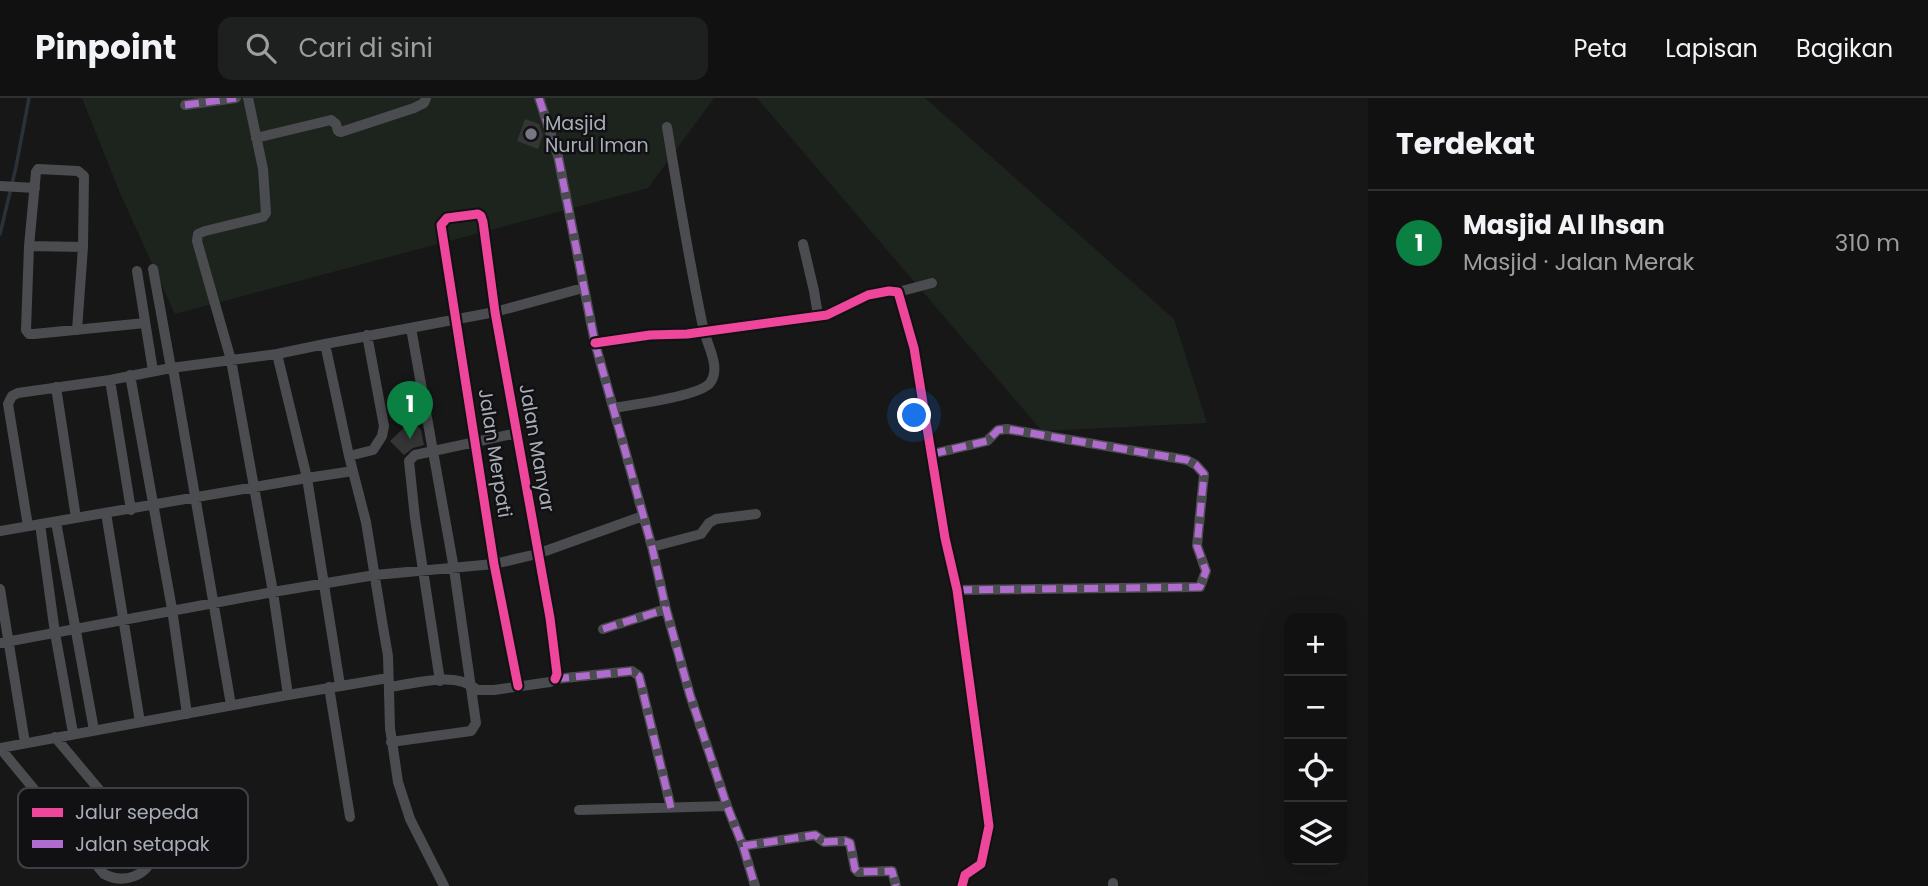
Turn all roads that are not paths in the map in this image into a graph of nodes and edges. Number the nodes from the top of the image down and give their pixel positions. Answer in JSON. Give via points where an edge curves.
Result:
{"nodes":[{"id":1,"x":236,"y":98,"type":"edge"},
{"id":2,"x":248,"y":98,"type":"edge"},
{"id":3,"x":426,"y":98,"type":"edge"},
{"id":4,"x":539,"y":98,"type":"edge"},
{"id":5,"x":185,"y":105,"type":"dead end"},
{"id":6,"x":667,"y":127,"type":"dead end"},
{"id":7,"x":256,"y":138,"type":"junction"},
{"id":8,"x":0,"y":186,"type":"edge"},
{"id":9,"x":35,"y":188,"type":"junction"},
{"id":10,"x":483,"y":222,"type":"joint"},
{"id":11,"x":803,"y":244,"type":"dead end"},
{"id":12,"x":29,"y":246,"type":"junction"},
{"id":13,"x":83,"y":247,"type":"junction"},
{"id":14,"x":153,"y":270,"type":"dead end"},
{"id":15,"x":136,"y":271,"type":"dead end"},
{"id":16,"x":932,"y":283,"type":"dead end"},
{"id":17,"x":583,"y":288,"type":"junction"},
{"id":18,"x":898,"y":292,"type":"junction"},
{"id":19,"x":495,"y":312,"type":"junction"},
{"id":20,"x":818,"y":315,"type":"junction"},
{"id":21,"x":455,"y":320,"type":"junction"},
{"id":22,"x":145,"y":323,"type":"junction"},
{"id":23,"x":411,"y":327,"type":"junction"},
{"id":24,"x":77,"y":330,"type":"junction"},
{"id":25,"x":704,"y":332,"type":"junction"},
{"id":26,"x":368,"y":335,"type":"junction"},
{"id":27,"x":595,"y":343,"type":"junction"},
{"id":28,"x":326,"y":344,"type":"junction"},
{"id":29,"x":277,"y":354,"type":"junction"},
{"id":30,"x":231,"y":359,"type":"junction"},
{"id":31,"x":172,"y":368,"type":"junction"},
{"id":32,"x":153,"y":371,"type":"junction"},
{"id":33,"x":130,"y":375,"type":"junction"},
{"id":34,"x":110,"y":380,"type":"junction"},
{"id":35,"x":56,"y":387,"type":"junction"},
{"id":36,"x":613,"y":408,"type":"junction"},
{"id":37,"x":517,"y":433,"type":"junction"},
{"id":38,"x":477,"y":444,"type":"junction"},
{"id":39,"x":435,"y":452,"type":"junction"},
{"id":40,"x":932,"y":454,"type":"junction"},
{"id":41,"x":349,"y":456,"type":"junction"},
{"id":42,"x":353,"y":471,"type":"junction"},
{"id":43,"x":307,"y":478,"type":"junction"},
{"id":44,"x":254,"y":487,"type":"junction"},
{"id":45,"x":195,"y":498,"type":"junction"},
{"id":46,"x":153,"y":505,"type":"junction"},
{"id":47,"x":131,"y":510,"type":"junction"},
{"id":48,"x":106,"y":513,"type":"junction"},
{"id":49,"x":756,"y":514,"type":"dead end"},
{"id":50,"x":643,"y":516,"type":"junction"},
{"id":51,"x":76,"y":518,"type":"junction"},
{"id":52,"x":56,"y":522,"type":"junction"},
{"id":53,"x":40,"y":524,"type":"junction"},
{"id":54,"x":28,"y":526,"type":"junction"},
{"id":55,"x":0,"y":531,"type":"edge"},
{"id":56,"x":652,"y":547,"type":"junction"},
{"id":57,"x":537,"y":554,"type":"junction"},
{"id":58,"x":494,"y":564,"type":"junction"},
{"id":59,"x":454,"y":569,"type":"junction"},
{"id":60,"x":423,"y":572,"type":"junction"},
{"id":61,"x":374,"y":575,"type":"junction"},
{"id":62,"x":324,"y":583,"type":"junction"},
{"id":63,"x":0,"y":589,"type":"edge"},
{"id":64,"x":957,"y":590,"type":"junction"},
{"id":65,"x":273,"y":592,"type":"junction"},
{"id":66,"x":215,"y":603,"type":"junction"},
{"id":67,"x":172,"y":609,"type":"junction"},
{"id":68,"x":667,"y":609,"type":"junction"},
{"id":69,"x":122,"y":620,"type":"junction"},
{"id":70,"x":74,"y":629,"type":"junction"},
{"id":71,"x":603,"y":629,"type":"dead end"},
{"id":72,"x":55,"y":633,"type":"junction"},
{"id":73,"x":4,"y":643,"type":"edge"},
{"id":74,"x":555,"y":679,"type":"junction"},
{"id":75,"x":440,"y":681,"type":"junction"},
{"id":76,"x":389,"y":682,"type":"junction"},
{"id":77,"x":470,"y":683,"type":"junction"},
{"id":78,"x":334,"y":686,"type":"junction"},
{"id":79,"x":518,"y":686,"type":"junction"},
{"id":80,"x":288,"y":695,"type":"junction"},
{"id":81,"x":231,"y":705,"type":"junction"},
{"id":82,"x":187,"y":714,"type":"junction"},
{"id":83,"x":140,"y":722,"type":"junction"},
{"id":84,"x":94,"y":730,"type":"junction"},
{"id":85,"x":73,"y":733,"type":"junction"},
{"id":86,"x":55,"y":737,"type":"junction"},
{"id":87,"x":391,"y":742,"type":"junction"},
{"id":88,"x":25,"y":743,"type":"junction"},
{"id":89,"x":0,"y":748,"type":"edge"},
{"id":90,"x":33,"y":788,"type":"edge"},
{"id":91,"x":98,"y":788,"type":"edge"},
{"id":92,"x":727,"y":806,"type":"junction"},
{"id":93,"x":671,"y":808,"type":"junction"},
{"id":94,"x":579,"y":810,"type":"dead end"},
{"id":95,"x":350,"y":817,"type":"dead end"},
{"id":96,"x":743,"y":846,"type":"junction"},
{"id":97,"x":99,"y":868,"type":"edge"},
{"id":98,"x":146,"y":868,"type":"edge"},
{"id":99,"x":444,"y":886,"type":"edge"},
{"id":100,"x":755,"y":886,"type":"edge"},
{"id":101,"x":896,"y":886,"type":"edge"},
{"id":102,"x":962,"y":886,"type":"edge"}],
"edges":[{"from":1,"to":5,"type":"street"},
{"from":2,"to":7,"type":"street"},
{"from":3,"to":7,"type":"street","via":[[414,108],[341,131],[331,120]]},
{"from":4,"to":17,"type":"street","via":[[558,156]]},
{"from":6,"to":25,"type":"street"},
{"from":7,"to":30,"type":"street","via":[[266,213],[205,230],[197,240]]},
{"from":8,"to":9,"type":"street"},
{"from":9,"to":12,"type":"street"},
{"from":9,"to":13,"type":"street","via":[[38,169],[78,171],[85,176]]},
{"from":10,"to":19,"type":"street","name":"Jalan Manyar"},
{"from":10,"to":21,"type":"street","name":"Jalan Merpati","via":[[478,215],[447,218],[441,225]]},
{"from":11,"to":20,"type":"street"},
{"from":12,"to":13,"type":"street"},
{"from":12,"to":24,"type":"street","via":[[26,330],[34,334]]},
{"from":13,"to":24,"type":"street"},
{"from":14,"to":31,"type":"street"},
{"from":15,"to":22,"type":"street"},
{"from":16,"to":18,"type":"street"},
{"from":17,"to":19,"type":"street"},
{"from":17,"to":27,"type":"street"},
{"from":18,"to":20,"type":"street","via":[[868,295],[836,312]]},
{"from":18,"to":40,"type":"street","via":[[914,348]]},
{"from":19,"to":21,"type":"street"},
{"from":19,"to":37,"type":"street","name":"Jalan Manyar"},
{"from":20,"to":25,"type":"street"},
{"from":21,"to":23,"type":"street"},
{"from":21,"to":38,"type":"street","name":"Jalan Merpati"},
{"from":22,"to":24,"type":"street"},
{"from":22,"to":32,"type":"street"},
{"from":23,"to":26,"type":"street"},
{"from":23,"to":39,"type":"street"},
{"from":25,"to":27,"type":"street"},
{"from":25,"to":36,"type":"street","via":[[715,369],[706,387]]},
{"from":26,"to":28,"type":"street"},
{"from":26,"to":41,"type":"street","via":[[384,426],[373,450]]},
{"from":27,"to":36,"type":"street"},
{"from":28,"to":29,"type":"street"},
{"from":28,"to":41,"type":"street"},
{"from":29,"to":30,"type":"street"},
{"from":29,"to":43,"type":"street"},
{"from":30,"to":31,"type":"street"},
{"from":30,"to":44,"type":"street"},
{"from":31,"to":32,"type":"street"},
{"from":31,"to":45,"type":"street"},
{"from":32,"to":33,"type":"street"},
{"from":33,"to":34,"type":"street"},
{"from":33,"to":46,"type":"street"},
{"from":34,"to":35,"type":"street"},
{"from":34,"to":47,"type":"street"},
{"from":35,"to":51,"type":"street"},
{"from":35,"to":54,"type":"street","via":[[18,393],[8,404]]},
{"from":36,"to":50,"type":"street"},
{"from":37,"to":38,"type":"street"},
{"from":37,"to":57,"type":"street","name":"Jalan Manyar"},
{"from":38,"to":39,"type":"street"},
{"from":38,"to":58,"type":"street","name":"Jalan Merpati"},
{"from":39,"to":59,"type":"street"},
{"from":39,"to":60,"type":"street","via":[[415,455],[408,463]]},
{"from":40,"to":64,"type":"street"},
{"from":40,"to":64,"type":"street","via":[[987,441],[998,430],[1007,429],[1187,460],[1204,474],[1197,546],[1206,571],[1200,587]]},
{"from":41,"to":42,"type":"street"},
{"from":42,"to":43,"type":"street"},
{"from":42,"to":61,"type":"street"},
{"from":43,"to":44,"type":"street"},
{"from":43,"to":62,"type":"street"},
{"from":44,"to":45,"type":"street"},
{"from":44,"to":65,"type":"street"},
{"from":45,"to":46,"type":"street"},
{"from":45,"to":66,"type":"street"},
{"from":46,"to":47,"type":"street"},
{"from":46,"to":67,"type":"street"},
{"from":47,"to":48,"type":"street"},
{"from":48,"to":51,"type":"street"},
{"from":48,"to":69,"type":"street"},
{"from":49,"to":56,"type":"street","via":[[716,520],[701,534]]},
{"from":50,"to":56,"type":"street"},
{"from":50,"to":57,"type":"street"},
{"from":51,"to":52,"type":"street"},
{"from":52,"to":53,"type":"street"},
{"from":52,"to":70,"type":"street"},
{"from":53,"to":54,"type":"street"},
{"from":53,"to":72,"type":"street"},
{"from":54,"to":55,"type":"street"},
{"from":56,"to":68,"type":"street"},
{"from":57,"to":58,"type":"street"},
{"from":57,"to":74,"type":"street","name":"Jalan Manyar","via":[[550,618]]},
{"from":58,"to":59,"type":"street"},
{"from":58,"to":79,"type":"street","name":"Jalan Merpati"},
{"from":59,"to":60,"type":"street"},
{"from":59,"to":77,"type":"street"},
{"from":60,"to":61,"type":"street"},
{"from":60,"to":75,"type":"street"},
{"from":61,"to":62,"type":"street"},
{"from":61,"to":76,"type":"street"},
{"from":62,"to":65,"type":"street"},
{"from":62,"to":78,"type":"street"},
{"from":63,"to":73,"type":"street"},
{"from":64,"to":102,"type":"street","via":[[989,826],[981,864],[965,876]]},
{"from":65,"to":66,"type":"street"},
{"from":65,"to":80,"type":"street"},
{"from":66,"to":67,"type":"street"},
{"from":66,"to":81,"type":"street"},
{"from":67,"to":69,"type":"street"},
{"from":67,"to":82,"type":"street"},
{"from":68,"to":71,"type":"street"},
{"from":68,"to":92,"type":"street"},
{"from":69,"to":70,"type":"street"},
{"from":69,"to":83,"type":"street"},
{"from":70,"to":72,"type":"street"},
{"from":70,"to":84,"type":"street"},
{"from":72,"to":73,"type":"street"},
{"from":72,"to":85,"type":"street"},
{"from":73,"to":88,"type":"street"},
{"from":74,"to":79,"type":"street"},
{"from":74,"to":93,"type":"street","via":[[632,671],[639,676]]},
{"from":75,"to":76,"type":"street"},
{"from":75,"to":77,"type":"street"},
{"from":76,"to":78,"type":"street"},
{"from":76,"to":87,"type":"street"},
{"from":77,"to":79,"type":"street","via":[[477,690]]},
{"from":77,"to":87,"type":"street","via":[[476,723],[471,731]]},
{"from":78,"to":80,"type":"street"},
{"from":78,"to":95,"type":"street"},
{"from":80,"to":81,"type":"street"},
{"from":81,"to":82,"type":"street"},
{"from":82,"to":83,"type":"street"},
{"from":83,"to":84,"type":"street"},
{"from":84,"to":85,"type":"street"},
{"from":85,"to":86,"type":"street"},
{"from":86,"to":88,"type":"street"},
{"from":86,"to":91,"type":"street"},
{"from":87,"to":99,"type":"street","via":[[410,819]]},
{"from":88,"to":89,"type":"street"},
{"from":89,"to":90,"type":"street"},
{"from":92,"to":93,"type":"street"},
{"from":92,"to":96,"type":"street"},
{"from":93,"to":94,"type":"street"},
{"from":96,"to":100,"type":"street"},
{"from":96,"to":101,"type":"street","via":[[815,835],[827,842],[845,841],[850,843],[858,872],[892,871]]},
{"from":97,"to":98,"type":"street","via":[[114,879],[131,878]]}]}
